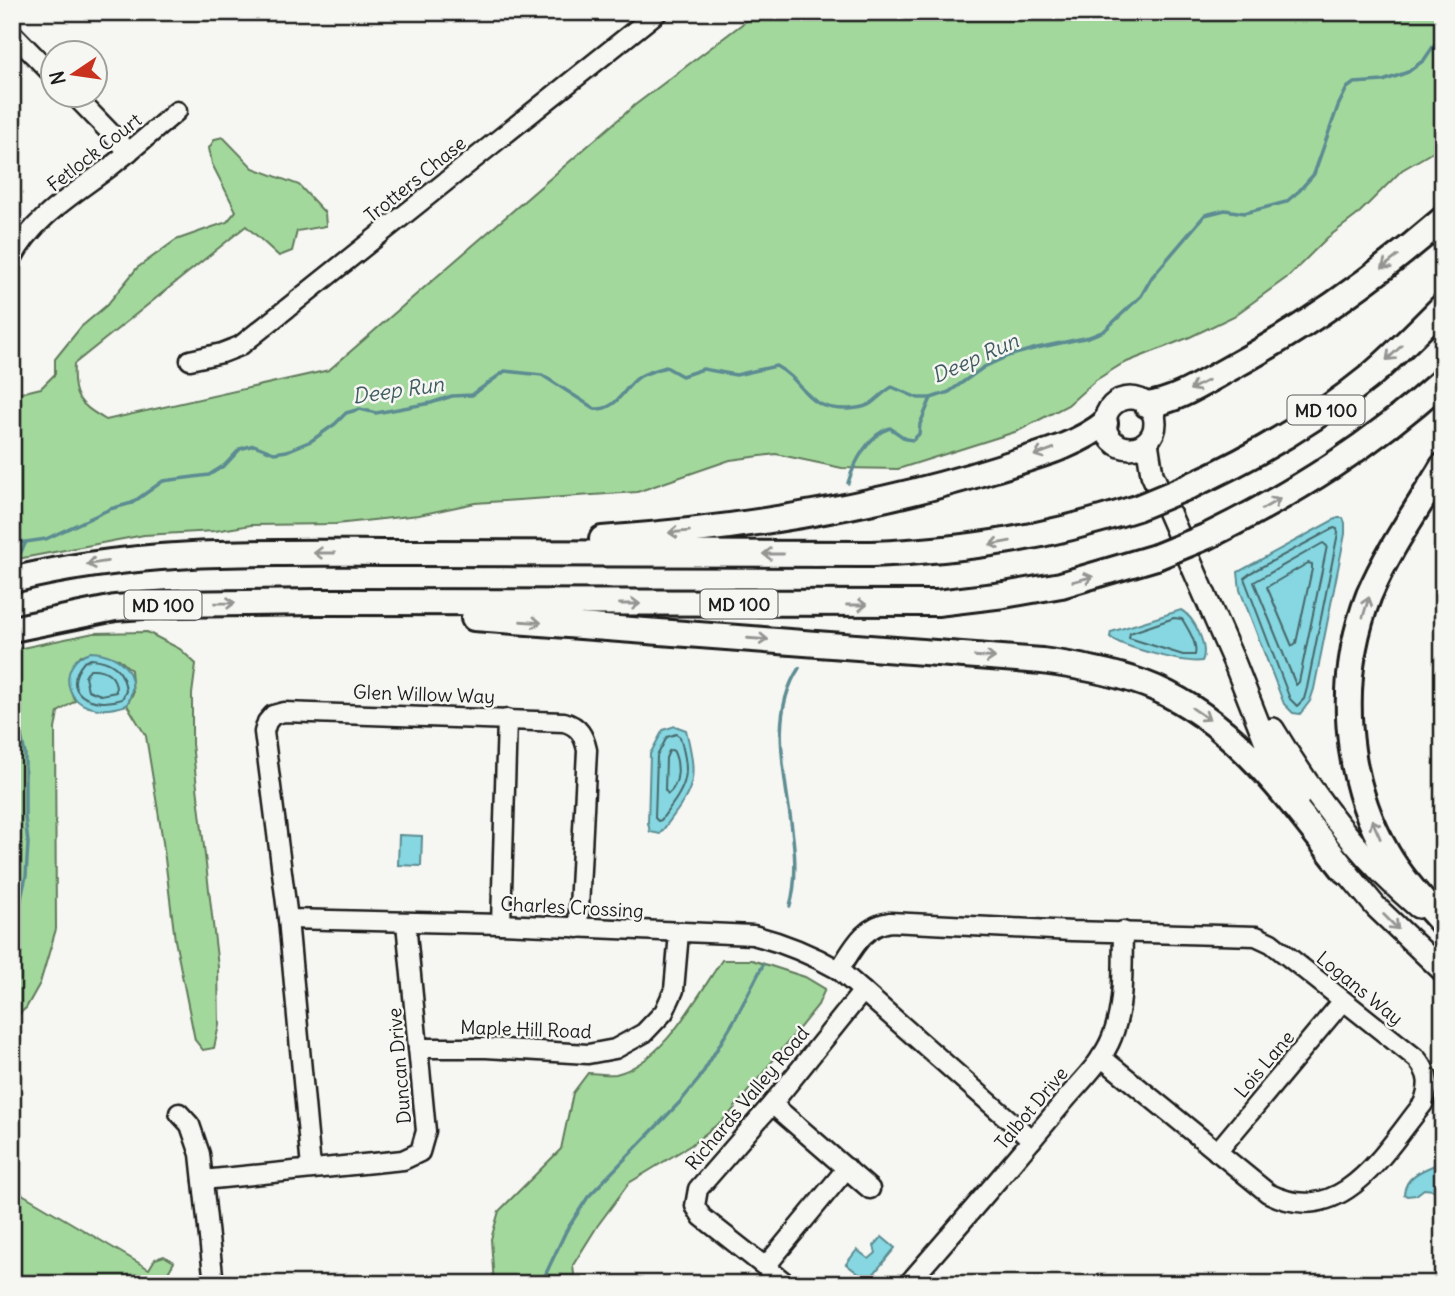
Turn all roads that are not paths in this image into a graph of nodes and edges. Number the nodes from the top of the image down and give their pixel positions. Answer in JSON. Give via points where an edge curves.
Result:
{"nodes":[{"id":1,"x":658,"y":12,"type":"edge"},
{"id":2,"x":12,"y":33,"type":"edge"},
{"id":3,"x":38,"y":60,"type":"edge"},
{"id":4,"x":87,"y":108,"type":"edge"},
{"id":5,"x":177,"y":111,"type":"dead end"},
{"id":6,"x":129,"y":152,"type":"junction"},
{"id":7,"x":1443,"y":219,"type":"edge"},
{"id":8,"x":12,"y":259,"type":"edge"},
{"id":9,"x":1443,"y":306,"type":"edge"},
{"id":10,"x":190,"y":360,"type":"dead end"},
{"id":11,"x":1443,"y":380,"type":"edge"},
{"id":12,"x":1147,"y":405,"type":"junction"},
{"id":13,"x":1105,"y":423,"type":"junction"},
{"id":14,"x":1137,"y":444,"type":"junction"},
{"id":15,"x":1443,"y":466,"type":"edge"},
{"id":16,"x":392,"y":553,"type":"junction"},
{"id":17,"x":12,"y":580,"type":"edge"},
{"id":18,"x":317,"y":602,"type":"junction"},
{"id":19,"x":12,"y":629,"type":"edge"},
{"id":20,"x":1235,"y":664,"type":"junction"},
{"id":21,"x":507,"y":719,"type":"junction"},
{"id":22,"x":1345,"y":871,"type":"junction"},
{"id":23,"x":288,"y":919,"type":"junction"},
{"id":24,"x":406,"y":923,"type":"junction"},
{"id":25,"x":501,"y":925,"type":"junction"},
{"id":26,"x":1443,"y":927,"type":"edge"},
{"id":27,"x":578,"y":928,"type":"junction"},
{"id":28,"x":1123,"y":931,"type":"junction"},
{"id":29,"x":679,"y":933,"type":"junction"},
{"id":30,"x":839,"y":970,"type":"junction"},
{"id":31,"x":1443,"y":971,"type":"edge"},
{"id":32,"x":863,"y":991,"type":"junction"},
{"id":33,"x":1342,"y":1002,"type":"junction"},
{"id":34,"x":418,"y":1048,"type":"junction"},
{"id":35,"x":1101,"y":1057,"type":"junction"},
{"id":36,"x":772,"y":1104,"type":"junction"},
{"id":37,"x":179,"y":1113,"type":"dead end"},
{"id":38,"x":1032,"y":1140,"type":"junction"},
{"id":39,"x":1217,"y":1152,"type":"junction"},
{"id":40,"x":311,"y":1168,"type":"junction"},
{"id":41,"x":847,"y":1168,"type":"junction"},
{"id":42,"x":203,"y":1180,"type":"junction"},
{"id":43,"x":870,"y":1189,"type":"dead end"},
{"id":44,"x":766,"y":1266,"type":"junction"},
{"id":45,"x":214,"y":1284,"type":"edge"},
{"id":46,"x":787,"y":1284,"type":"edge"},
{"id":47,"x":908,"y":1284,"type":"edge"}],
"edges":[{"from":1,"to":10,"type":"street","name":"Trotters Chase","via":[[240,346]]},
{"from":2,"to":3,"type":"street"},
{"from":4,"to":6,"type":"street"},
{"from":5,"to":6,"type":"street","name":"Fetlock Court"},
{"from":6,"to":8,"type":"street","name":"Fetlock Court","via":[[30,230]]},
{"from":7,"to":12,"type":"highway","one_way":true,"via":[[1317,316],[1209,380]]},
{"from":9,"to":16,"type":"highway","number":"MD 100","one_way":true,"bridge":true,"via":[[1370,376],[1239,463],[1137,508],[1049,534],[935,551],[872,554]]},
{"from":18,"to":11,"type":"highway","number":"MD 100","one_way":true,"bridge":true,"via":[[937,603],[1061,584],[1156,557],[1210,535],[1309,483],[1401,418]]},
{"from":12,"to":13,"type":"main road","via":[[1124,399],[1110,408]]},
{"from":12,"to":14,"type":"main road","via":[[1154,428]]},
{"from":13,"to":14,"type":"main road","via":[[1117,444]]},
{"from":13,"to":16,"type":"highway","one_way":true,"via":[[1082,439],[961,480],[834,511],[699,530]]},
{"from":14,"to":20,"type":"main road"},
{"from":26,"to":15,"type":"highway","one_way":true,"via":[[1408,886],[1370,814],[1357,777],[1348,703],[1351,663],[1369,596]]},
{"from":16,"to":17,"type":"highway","number":"MD 100","one_way":true,"via":[[171,555],[54,569]]},
{"from":19,"to":18,"type":"highway","number":"MD 100","one_way":true,"via":[[115,608]]},
{"from":18,"to":22,"type":"highway","one_way":true,"via":[[1042,661],[1121,677],[1155,688],[1224,730]]},
{"from":20,"to":22,"type":"main road","via":[[1265,740]]},
{"from":20,"to":26,"type":"main road","via":[[1284,746],[1354,842],[1400,892]]},
{"from":21,"to":23,"type":"street","name":"Glen Willow Way","via":[[330,712],[273,715],[264,732]]},
{"from":21,"to":25,"type":"street"},
{"from":21,"to":27,"type":"street","name":"Glen Willow Way","via":[[571,724],[585,741]]},
{"from":22,"to":31,"type":"main road","one_way":true},
{"from":23,"to":24,"type":"street","name":"Charles Crossing"},
{"from":23,"to":40,"type":"street"},
{"from":24,"to":25,"type":"street","name":"Charles Crossing"},
{"from":24,"to":34,"type":"street","name":"Duncan Drive"},
{"from":25,"to":27,"type":"street","name":"Charles Crossing"},
{"from":27,"to":29,"type":"street","name":"Charles Crossing"},
{"from":28,"to":30,"type":"street","name":"Logans Way","via":[[890,922],[864,933]]},
{"from":28,"to":33,"type":"street","name":"Logans Way","via":[[1256,936]]},
{"from":28,"to":35,"type":"street","name":"Talbot Drive","via":[[1116,1019]]},
{"from":29,"to":30,"type":"street","name":"Charles Crossing","via":[[753,935],[806,952]]},
{"from":29,"to":34,"type":"street","name":"Maple Hill Road","via":[[669,1001],[655,1023],[631,1042],[588,1054]]},
{"from":30,"to":32,"type":"street","name":"Charles Crossing"},
{"from":32,"to":36,"type":"street","name":"Richards Valley Road"},
{"from":32,"to":38,"type":"street","name":"Charles Crossing"},
{"from":33,"to":39,"type":"street","name":"Lois Lane"},
{"from":33,"to":39,"type":"street","name":"Logans Way","via":[[1417,1059],[1429,1080],[1423,1104],[1364,1176],[1324,1201],[1284,1201]]},
{"from":34,"to":40,"type":"street","name":"Duncan Drive","via":[[426,1131],[420,1152],[403,1160]]},
{"from":35,"to":38,"type":"street","name":"Talbot Drive"},
{"from":35,"to":39,"type":"street","name":"Logans Way"},
{"from":36,"to":41,"type":"street"},
{"from":36,"to":44,"type":"street","name":"Richards Valley Road","via":[[698,1189],[695,1206],[702,1217]]},
{"from":37,"to":42,"type":"street","via":[[197,1140]]},
{"from":38,"to":47,"type":"street","name":"Talbot Drive"},
{"from":40,"to":42,"type":"street","name":"Duncan Drive"},
{"from":41,"to":43,"type":"street"},
{"from":41,"to":44,"type":"street"},
{"from":42,"to":45,"type":"street"},
{"from":44,"to":46,"type":"street","name":"Richards Valley Road"}]}
